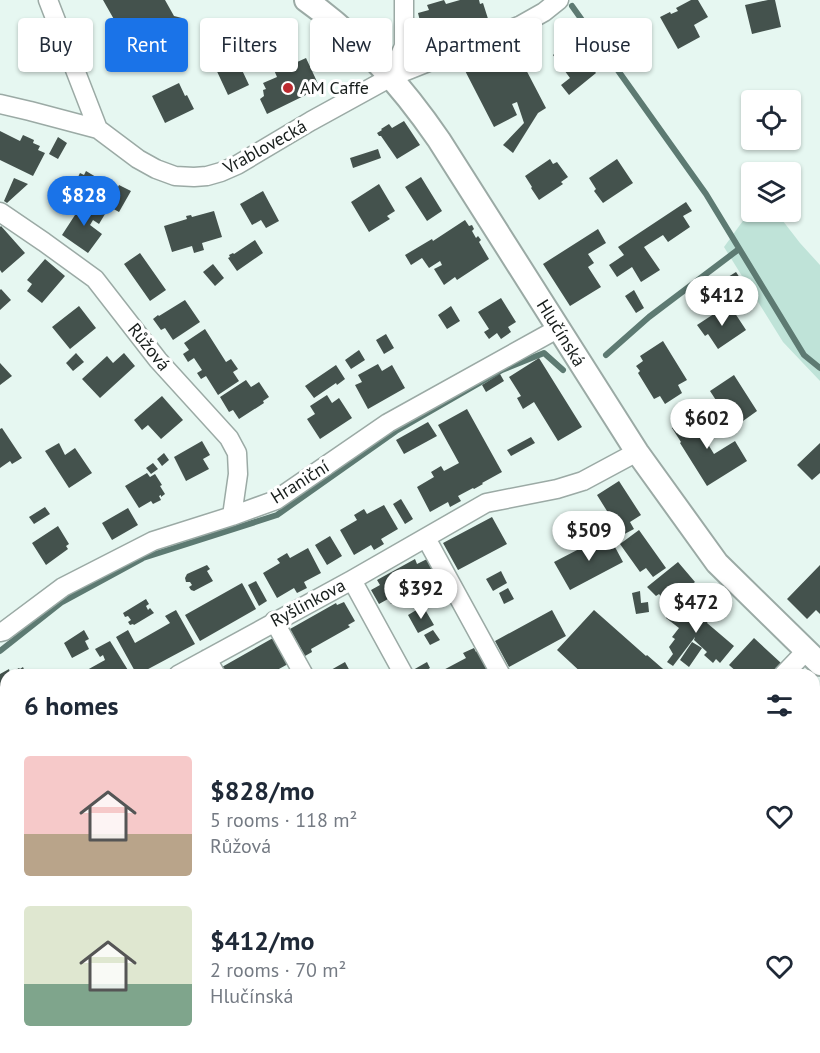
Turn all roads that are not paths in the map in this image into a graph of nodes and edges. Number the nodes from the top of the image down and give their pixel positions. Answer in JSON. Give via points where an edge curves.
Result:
{"nodes":[{"id":1,"x":48,"y":0,"type":"edge"},
{"id":2,"x":306,"y":0,"type":"edge"},
{"id":3,"x":404,"y":0,"type":"edge"},
{"id":4,"x":558,"y":0,"type":"edge"},
{"id":5,"x":392,"y":77,"type":"junction"},
{"id":6,"x":0,"y":104,"type":"edge"},
{"id":7,"x":98,"y":129,"type":"junction"},
{"id":8,"x":0,"y":212,"type":"edge"},
{"id":9,"x":559,"y":328,"type":"junction"},
{"id":10,"x":637,"y":452,"type":"junction"},
{"id":11,"x":232,"y":516,"type":"junction"},
{"id":12,"x":426,"y":538,"type":"junction"},
{"id":13,"x":352,"y":580,"type":"junction"},
{"id":14,"x":274,"y":621,"type":"junction"},
{"id":15,"x":0,"y":632,"type":"edge"},
{"id":16,"x":813,"y":658,"type":"edge"},
{"id":17,"x":212,"y":667,"type":"edge"},
{"id":18,"x":301,"y":669,"type":"edge"},
{"id":19,"x":401,"y":669,"type":"edge"},
{"id":20,"x":498,"y":669,"type":"edge"},
{"id":21,"x":794,"y":669,"type":"edge"}],
"edges":[{"from":1,"to":7,"type":"street"},
{"from":2,"to":5,"type":"street","name":"Hlučínská","via":[[330,17]]},
{"from":3,"to":5,"type":"street","via":[[404,46]]},
{"from":4,"to":5,"type":"street","name":"Vrablovecká","via":[[522,25]]},
{"from":5,"to":7,"type":"street","name":"Vrablovecká","via":[[237,165],[207,176],[175,176],[156,169]]},
{"from":5,"to":9,"type":"street","name":"Hlučínská","via":[[439,140]]},
{"from":6,"to":7,"type":"street","name":"Vrablovecká"},
{"from":8,"to":11,"type":"street","name":"Růžová","via":[[95,279],[158,360],[229,438],[237,453],[238,474]]},
{"from":9,"to":10,"type":"street","name":"Hlučínská"},
{"from":9,"to":11,"type":"street","name":"Hraniční","via":[[388,423],[276,500]]},
{"from":10,"to":12,"type":"street","name":"Ryšlinkova","via":[[582,481],[486,503]]},
{"from":10,"to":16,"type":"street","name":"Hlučínská","via":[[717,563]]},
{"from":11,"to":15,"type":"street","name":"Hraniční","via":[[153,541],[63,587]]},
{"from":12,"to":13,"type":"street","name":"Ryšlinkova"},
{"from":12,"to":20,"type":"street"},
{"from":13,"to":14,"type":"street","name":"Ryšlinkova"},
{"from":13,"to":19,"type":"street"},
{"from":14,"to":17,"type":"street","name":"Ryšlinkova"},
{"from":14,"to":18,"type":"street"},
{"from":16,"to":21,"type":"street"}]}
